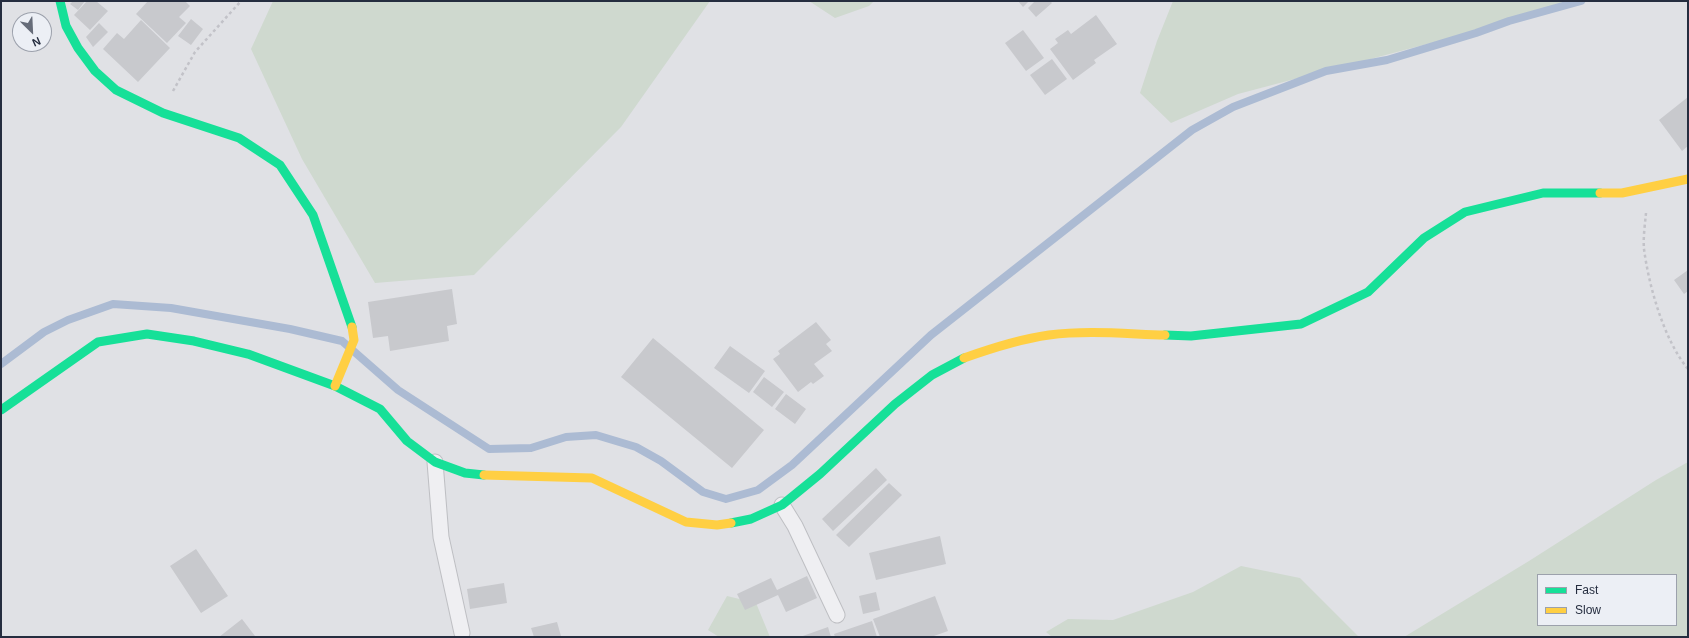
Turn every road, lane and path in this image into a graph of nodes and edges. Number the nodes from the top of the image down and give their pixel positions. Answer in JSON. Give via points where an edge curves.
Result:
{"nodes":[{"id":1,"x":60,"y":1,"type":"edge"},
{"id":2,"x":240,"y":1,"type":"edge"},
{"id":3,"x":163,"y":113,"type":"junction"},
{"id":4,"x":1688,"y":179,"type":"edge"},
{"id":5,"x":1647,"y":188,"type":"junction"},
{"id":6,"x":1688,"y":369,"type":"edge"},
{"id":7,"x":335,"y":386,"type":"junction"},
{"id":8,"x":1,"y":410,"type":"edge"},
{"id":9,"x":435,"y":462,"type":"junction"},
{"id":10,"x":782,"y":505,"type":"junction"},
{"id":11,"x":837,"y":615,"type":"dead end"},
{"id":12,"x":462,"y":633,"type":"dead end"}],
"edges":[{"from":1,"to":3,"type":"street","via":[[66,26],[95,71],[116,90]]},
{"from":2,"to":3,"type":"path","via":[[195,52],[179,78]]},
{"from":3,"to":7,"type":"street","via":[[239,138],[280,165],[316,220],[353,331],[354,340]]},
{"from":4,"to":5,"type":"street"},
{"from":5,"to":6,"type":"path","via":[[1644,248],[1652,288],[1665,329]]},
{"from":5,"to":10,"type":"street","via":[[1622,193],[1543,193],[1465,212],[1424,238],[1368,292],[1301,324],[1192,336],[1100,333],[1050,335],[1004,344],[971,356],[932,375],[909,392],[820,474]]},
{"from":7,"to":8,"type":"street","via":[[248,354],[194,341],[147,334],[98,342]]},
{"from":7,"to":9,"type":"street","via":[[380,409],[407,441]]},
{"from":9,"to":10,"type":"street","via":[[466,473],[492,476],[592,478],[686,522],[717,525],[751,519]]},
{"from":9,"to":12,"type":"lane","via":[[441,537]]},
{"from":10,"to":11,"type":"lane","via":[[795,526]]}]}
